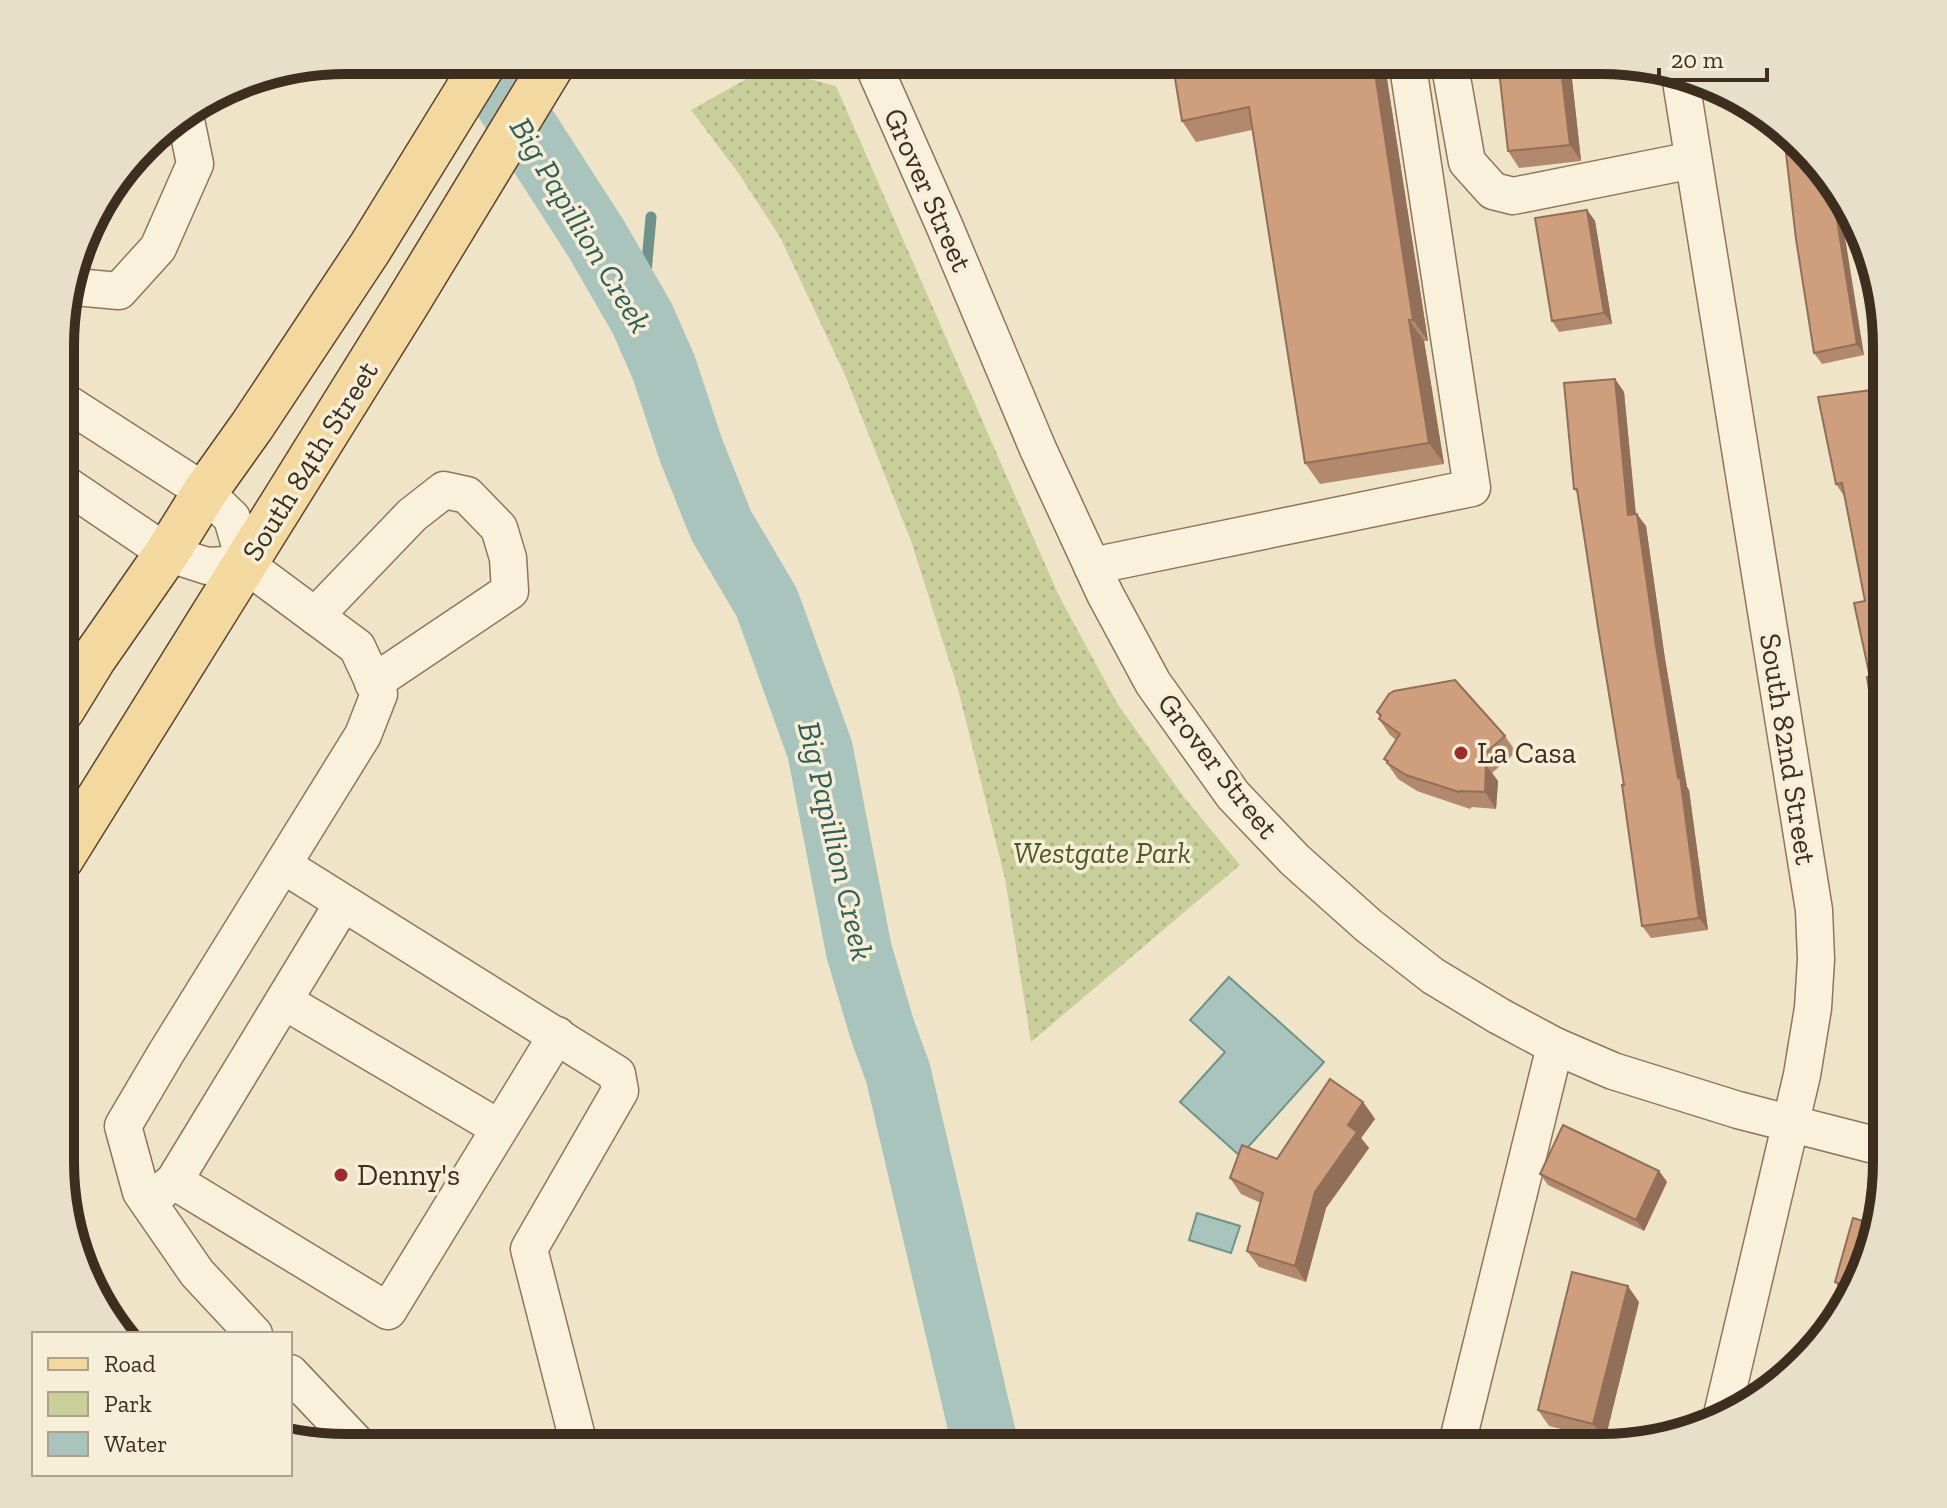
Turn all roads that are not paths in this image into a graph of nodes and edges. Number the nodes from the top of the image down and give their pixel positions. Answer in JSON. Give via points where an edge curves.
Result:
{"nodes":[{"id":1,"x":477,"y":75,"type":"edge"},
{"id":2,"x":546,"y":75,"type":"edge"},
{"id":3,"x":878,"y":75,"type":"edge"},
{"id":4,"x":1409,"y":75,"type":"edge"},
{"id":5,"x":1451,"y":75,"type":"edge"},
{"id":6,"x":1682,"y":87,"type":"edge"},
{"id":7,"x":187,"y":126,"type":"edge"},
{"id":8,"x":1693,"y":160,"type":"junction"},
{"id":9,"x":80,"y":287,"type":"edge"},
{"id":10,"x":74,"y":408,"type":"edge"},
{"id":11,"x":74,"y":490,"type":"edge"},
{"id":12,"x":205,"y":492,"type":"junction"},
{"id":13,"x":167,"y":553,"type":"junction"},
{"id":14,"x":245,"y":564,"type":"junction"},
{"id":15,"x":1092,"y":566,"type":"junction"},
{"id":16,"x":315,"y":616,"type":"junction"},
{"id":17,"x":373,"y":683,"type":"junction"},
{"id":18,"x":74,"y":690,"type":"edge"},
{"id":19,"x":75,"y":837,"type":"edge"},
{"id":20,"x":283,"y":865,"type":"junction"},
{"id":21,"x":343,"y":903,"type":"junction"},
{"id":22,"x":284,"y":1001,"type":"junction"},
{"id":23,"x":557,"y":1035,"type":"junction"},
{"id":24,"x":1555,"y":1046,"type":"junction"},
{"id":25,"x":1791,"y":1123,"type":"junction"},
{"id":26,"x":499,"y":1128,"type":"junction"},
{"id":27,"x":1872,"y":1144,"type":"edge"},
{"id":28,"x":161,"y":1192,"type":"junction"},
{"id":29,"x":252,"y":1332,"type":"edge"},
{"id":30,"x":292,"y":1375,"type":"edge"},
{"id":31,"x":1725,"y":1404,"type":"edge"},
{"id":32,"x":347,"y":1433,"type":"edge"},
{"id":33,"x":576,"y":1433,"type":"edge"},
{"id":34,"x":1459,"y":1434,"type":"edge"}],
"edges":[{"from":1,"to":12,"type":"main road","via":[[370,248]]},
{"from":2,"to":14,"type":"main road","name":"South 84th Street"},
{"from":3,"to":15,"type":"street","name":"Grover Street"},
{"from":4,"to":15,"type":"street","via":[[1472,488]]},
{"from":5,"to":8,"type":"street","via":[[1467,162],[1493,191],[1513,196]]},
{"from":6,"to":8,"type":"street","name":"South 82nd Street"},
{"from":7,"to":9,"type":"street","via":[[195,164],[158,248],[119,291]]},
{"from":8,"to":25,"type":"street","name":"South 82nd Street","via":[[1814,910],[1813,1008]]},
{"from":10,"to":12,"type":"street"},
{"from":11,"to":13,"type":"street"},
{"from":12,"to":13,"type":"main road"},
{"from":12,"to":14,"type":"street","via":[[232,518]]},
{"from":13,"to":14,"type":"street","via":[[207,566]]},
{"from":13,"to":18,"type":"main road"},
{"from":14,"to":16,"type":"street"},
{"from":14,"to":19,"type":"main road","name":"South 84th Street"},
{"from":15,"to":24,"type":"street","name":"Grover Street","via":[[1153,683],[1233,795],[1295,860],[1433,976]]},
{"from":16,"to":17,"type":"street","via":[[357,647]]},
{"from":16,"to":17,"type":"street","via":[[412,515],[444,490],[467,495],[499,528],[510,591]]},
{"from":17,"to":20,"type":"street","via":[[379,694],[363,735]]},
{"from":20,"to":21,"type":"street"},
{"from":20,"to":28,"type":"street","via":[[123,1126],[141,1192]]},
{"from":21,"to":22,"type":"street"},
{"from":21,"to":23,"type":"street"},
{"from":22,"to":26,"type":"street"},
{"from":22,"to":28,"type":"street"},
{"from":23,"to":26,"type":"street"},
{"from":23,"to":33,"type":"street","via":[[617,1074],[620,1091],[529,1249]]},
{"from":24,"to":25,"type":"street","name":"Grover Street","via":[[1613,1071]]},
{"from":24,"to":34,"type":"street"},
{"from":25,"to":27,"type":"street","name":"Grover Street"},
{"from":25,"to":31,"type":"street","name":"South 82nd Street"},
{"from":26,"to":28,"type":"street","via":[[388,1311]]},
{"from":28,"to":29,"type":"street","via":[[197,1273]]},
{"from":30,"to":32,"type":"street"}]}
